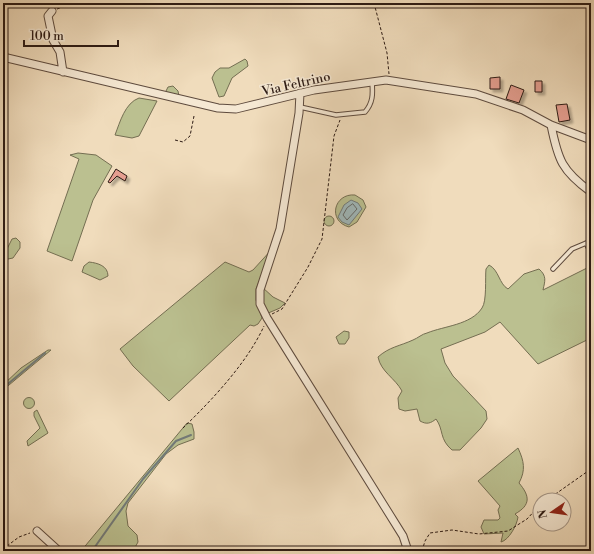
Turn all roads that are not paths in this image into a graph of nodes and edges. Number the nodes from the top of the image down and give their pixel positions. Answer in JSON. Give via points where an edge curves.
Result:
{"nodes":[{"id":1,"x":52,"y":11,"type":"road end"},
{"id":2,"x":3,"y":57,"type":"edge"},
{"id":3,"x":63,"y":72,"type":"junction"},
{"id":4,"x":372,"y":82,"type":"junction"},
{"id":5,"x":300,"y":93,"type":"junction"},
{"id":6,"x":300,"y":107,"type":"junction"},
{"id":7,"x":551,"y":125,"type":"junction"},
{"id":8,"x":591,"y":140,"type":"edge"},
{"id":9,"x":591,"y":192,"type":"edge"},
{"id":10,"x":591,"y":241,"type":"edge"},
{"id":11,"x":586,"y":243,"type":"junction"},
{"id":12,"x":591,"y":253,"type":"edge"},
{"id":13,"x":553,"y":269,"type":"dead end"},
{"id":14,"x":37,"y":531,"type":"road end"},
{"id":15,"x":59,"y":551,"type":"edge"},
{"id":16,"x":408,"y":551,"type":"edge"}],
"edges":[{"from":1,"to":3,"type":"street","via":[[48,16],[53,40],[60,52]]},
{"from":2,"to":3,"type":"street","name":"Via Feltrino"},
{"from":3,"to":5,"type":"street","name":"Via Feltrino","via":[[218,108],[236,109]]},
{"from":4,"to":5,"type":"street","name":"Via Feltrino"},
{"from":4,"to":6,"type":"lane","via":[[371,106],[365,112],[336,115]]},
{"from":4,"to":7,"type":"street","name":"Via Feltrino","via":[[390,81],[476,94],[523,110]]},
{"from":5,"to":6,"type":"street"},
{"from":6,"to":16,"type":"street","via":[[280,229],[260,290],[260,304],[403,536]]},
{"from":7,"to":8,"type":"street","name":"Via Feltrino"},
{"from":7,"to":9,"type":"street","via":[[560,161],[567,172]]},
{"from":10,"to":11,"type":"lane"},
{"from":11,"to":12,"type":"lane"},
{"from":11,"to":13,"type":"lane","via":[[572,249]]},
{"from":14,"to":15,"type":"street"}]}
